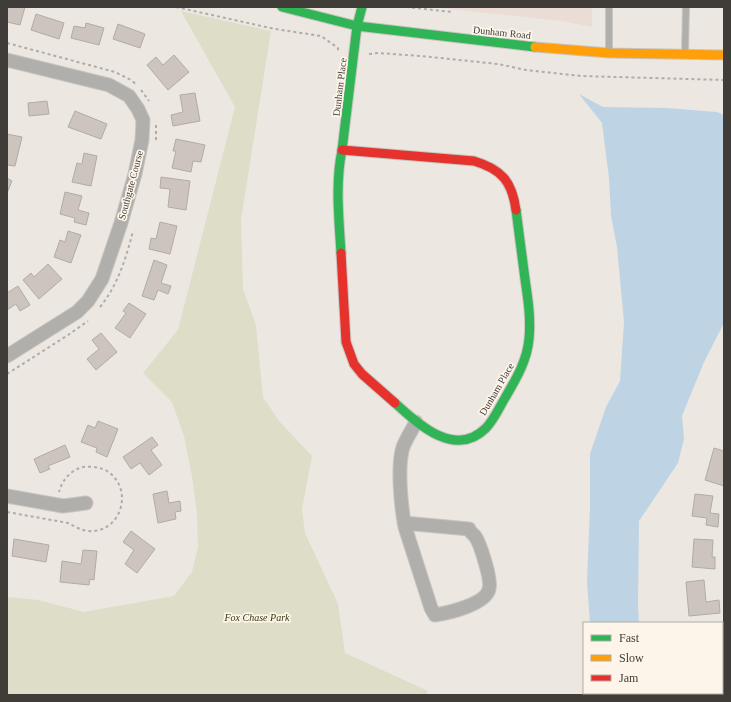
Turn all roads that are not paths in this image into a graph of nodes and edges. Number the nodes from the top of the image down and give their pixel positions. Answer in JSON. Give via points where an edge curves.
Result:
{"nodes":[{"id":1,"x":282,"y":7,"type":"edge"},
{"id":2,"x":362,"y":7,"type":"edge"},
{"id":3,"x":609,"y":7,"type":"edge"},
{"id":4,"x":686,"y":7,"type":"edge"},
{"id":5,"x":357,"y":26,"type":"junction"},
{"id":6,"x":609,"y":53,"type":"junction"},
{"id":7,"x":685,"y":54,"type":"junction"},
{"id":8,"x":724,"y":54,"type":"edge"},
{"id":9,"x":7,"y":60,"type":"edge"},
{"id":10,"x":342,"y":150,"type":"junction"},
{"id":11,"x":7,"y":356,"type":"edge"},
{"id":12,"x":416,"y":422,"type":"junction"},
{"id":13,"x":7,"y":496,"type":"edge"},
{"id":14,"x":86,"y":503,"type":"dead end"},
{"id":15,"x":404,"y":523,"type":"junction"}],
"edges":[{"from":1,"to":5,"type":"street","name":"Dunham Road"},
{"from":2,"to":5,"type":"street","name":"Dunham Place"},
{"from":3,"to":6,"type":"lane"},
{"from":4,"to":7,"type":"lane"},
{"from":5,"to":6,"type":"street","name":"Dunham Road","via":[[503,44]]},
{"from":5,"to":10,"type":"street","name":"Dunham Place"},
{"from":6,"to":7,"type":"street","name":"Dunham Road"},
{"from":7,"to":8,"type":"street","name":"Dunham Road"},
{"from":9,"to":11,"type":"street","name":"Southgate Course","via":[[109,85],[129,96],[143,120],[142,140],[134,174],[102,279],[88,301],[77,312]]},
{"from":10,"to":12,"type":"street","name":"Dunham Place","via":[[338,191],[346,342],[354,364],[362,374]]},
{"from":10,"to":12,"type":"street","name":"Dunham Place","via":[[486,164],[501,172],[510,184],[515,201],[530,318],[525,360],[517,378],[493,419],[485,429],[469,439],[442,438]]},
{"from":12,"to":15,"type":"street","via":[[403,446],[401,459]]},
{"from":13,"to":14,"type":"street","via":[[63,506]]},
{"from":15,"to":15,"type":"street","via":[[435,614],[448,613],[481,601],[490,589],[489,574],[475,537],[469,529]]}]}
